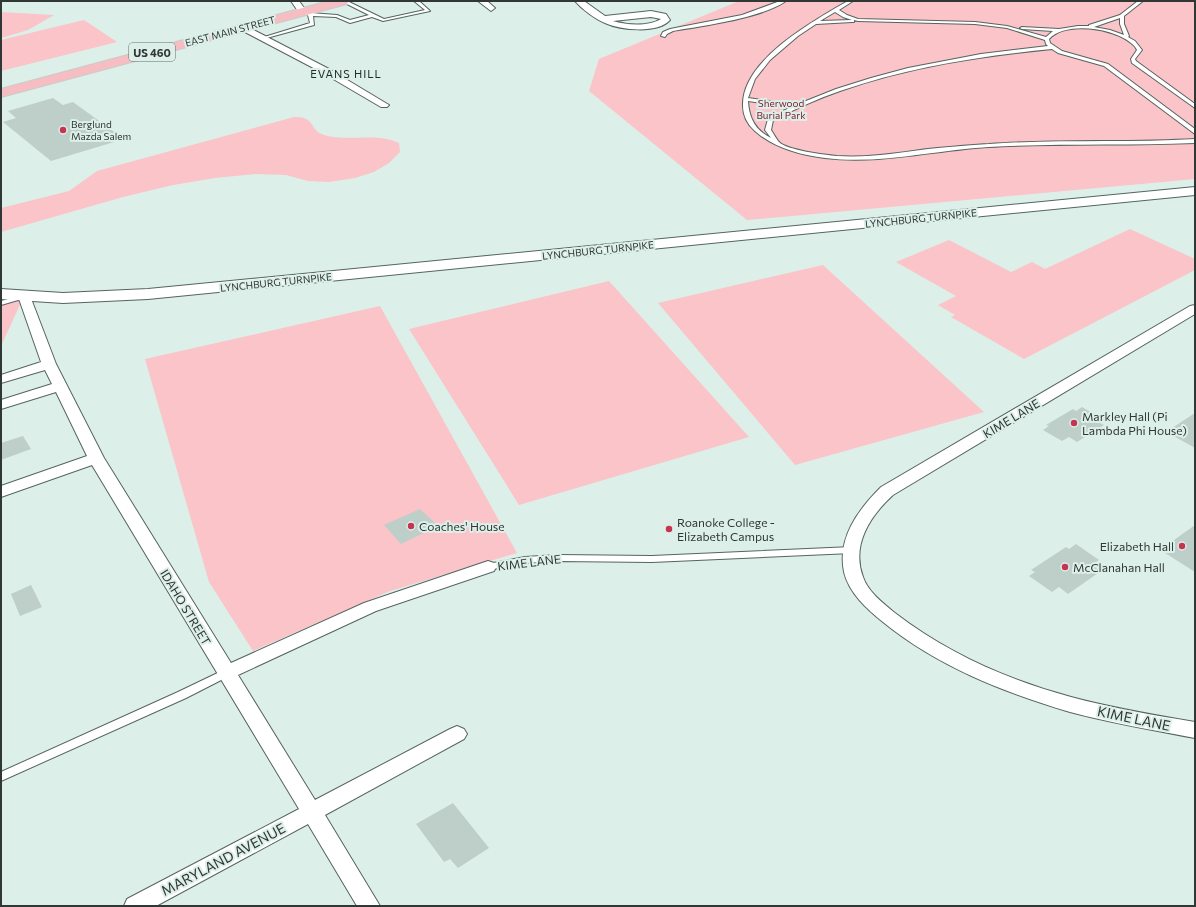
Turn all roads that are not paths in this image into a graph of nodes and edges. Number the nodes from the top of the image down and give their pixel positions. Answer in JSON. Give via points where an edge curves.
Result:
{"nodes":[{"id":1,"x":343,"y":1,"type":"edge"},
{"id":2,"x":416,"y":1,"type":"edge"},
{"id":3,"x":482,"y":1,"type":"edge"},
{"id":4,"x":579,"y":1,"type":"edge"},
{"id":5,"x":784,"y":1,"type":"edge"},
{"id":6,"x":851,"y":1,"type":"edge"},
{"id":7,"x":1141,"y":1,"type":"edge"},
{"id":8,"x":491,"y":8,"type":"dead end"},
{"id":9,"x":303,"y":9,"type":"edge"},
{"id":10,"x":835,"y":10,"type":"junction"},
{"id":11,"x":373,"y":15,"type":"junction"},
{"id":12,"x":1122,"y":16,"type":"junction"},
{"id":13,"x":603,"y":19,"type":"junction"},
{"id":14,"x":858,"y":20,"type":"junction"},
{"id":15,"x":816,"y":23,"type":"junction"},
{"id":16,"x":1007,"y":27,"type":"junction"},
{"id":17,"x":244,"y":28,"type":"junction"},
{"id":18,"x":1087,"y":28,"type":"junction"},
{"id":19,"x":1059,"y":30,"type":"junction"},
{"id":20,"x":663,"y":36,"type":"dead end"},
{"id":21,"x":1127,"y":36,"type":"junction"},
{"id":22,"x":263,"y":38,"type":"junction"},
{"id":23,"x":1047,"y":39,"type":"junction"},
{"id":24,"x":1053,"y":48,"type":"junction"},
{"id":25,"x":1,"y":93,"type":"edge"},
{"id":26,"x":745,"y":99,"type":"junction"},
{"id":27,"x":384,"y":105,"type":"dead end"},
{"id":28,"x":796,"y":106,"type":"junction"},
{"id":29,"x":1195,"y":106,"type":"edge"},
{"id":30,"x":1195,"y":132,"type":"edge"},
{"id":31,"x":1195,"y":141,"type":"edge"},
{"id":32,"x":778,"y":144,"type":"junction"},
{"id":33,"x":1195,"y":191,"type":"edge"},
{"id":34,"x":1,"y":294,"type":"edge"},
{"id":35,"x":24,"y":296,"type":"junction"},
{"id":36,"x":1,"y":303,"type":"edge"},
{"id":37,"x":1195,"y":309,"type":"edge"},
{"id":38,"x":49,"y":364,"type":"junction"},
{"id":39,"x":1,"y":378,"type":"edge"},
{"id":40,"x":59,"y":386,"type":"junction"},
{"id":41,"x":1,"y":405,"type":"edge"},
{"id":42,"x":96,"y":458,"type":"junction"},
{"id":43,"x":1,"y":492,"type":"edge"},
{"id":44,"x":852,"y":550,"type":"junction"},
{"id":45,"x":488,"y":568,"type":"joint"},
{"id":46,"x":226,"y":673,"type":"junction"},
{"id":47,"x":1195,"y":730,"type":"edge"},
{"id":48,"x":456,"y":734,"type":"dead end"},
{"id":49,"x":1,"y":777,"type":"edge"},
{"id":50,"x":312,"y":812,"type":"junction"},
{"id":51,"x":135,"y":906,"type":"edge"},
{"id":52,"x":369,"y":906,"type":"edge"}],
"edges":[{"from":1,"to":9,"type":"main road","name":"EAST MAIN STREET","number":"US 460"},
{"from":1,"to":11,"type":"lane"},
{"from":2,"to":11,"type":"lane","via":[[428,11],[382,20]]},
{"from":3,"to":8,"type":"street"},
{"from":4,"to":13,"type":"street"},
{"from":5,"to":20,"type":"lane","via":[[728,19],[672,30]]},
{"from":6,"to":10,"type":"lane"},
{"from":7,"to":12,"type":"lane"},
{"from":9,"to":11,"type":"lane","via":[[337,16],[350,22]]},
{"from":9,"to":17,"type":"main road","name":"EAST MAIN STREET","number":"US 460"},
{"from":9,"to":22,"type":"lane","via":[[312,24]]},
{"from":10,"to":14,"type":"lane"},
{"from":10,"to":15,"type":"lane"},
{"from":12,"to":18,"type":"lane"},
{"from":12,"to":21,"type":"lane"},
{"from":13,"to":13,"type":"street","via":[[620,26],[651,25],[666,20],[663,16],[651,14]]},
{"from":14,"to":15,"type":"lane"},
{"from":14,"to":16,"type":"lane","via":[[927,21]]},
{"from":15,"to":26,"type":"lane","via":[[767,60],[757,73]]},
{"from":16,"to":19,"type":"lane"},
{"from":16,"to":23,"type":"lane"},
{"from":17,"to":22,"type":"street"},
{"from":17,"to":25,"type":"main road","name":"EAST MAIN STREET","number":"US 460"},
{"from":18,"to":19,"type":"lane"},
{"from":18,"to":21,"type":"lane"},
{"from":19,"to":23,"type":"lane"},
{"from":21,"to":29,"type":"lane","via":[[1140,50],[1133,59],[1134,62]]},
{"from":22,"to":27,"type":"street"},
{"from":23,"to":24,"type":"lane"},
{"from":24,"to":28,"type":"lane","via":[[954,59],[864,82]]},
{"from":24,"to":30,"type":"lane","via":[[1069,56],[1106,65]]},
{"from":26,"to":28,"type":"lane"},
{"from":26,"to":32,"type":"lane","via":[[745,111],[752,126],[760,134]]},
{"from":28,"to":32,"type":"lane","via":[[771,119],[768,130]]},
{"from":31,"to":32,"type":"lane","via":[[1025,143],[943,149],[881,158],[823,156]]},
{"from":33,"to":35,"type":"street","name":"LYNCHBURG TURNPIKE","via":[[148,294],[71,298]]},
{"from":34,"to":35,"type":"street","name":"LYNCHBURG TURNPIKE"},
{"from":35,"to":36,"type":"lane"},
{"from":35,"to":38,"type":"street","name":"IDAHO STREET"},
{"from":37,"to":44,"type":"street","name":"KIME LANE","via":[[887,491],[872,504],[859,523]]},
{"from":38,"to":39,"type":"street"},
{"from":38,"to":40,"type":"street","name":"IDAHO STREET"},
{"from":40,"to":41,"type":"street"},
{"from":40,"to":42,"type":"street","name":"IDAHO STREET"},
{"from":42,"to":43,"type":"street"},
{"from":42,"to":46,"type":"street","name":"IDAHO STREET"},
{"from":44,"to":45,"type":"lane","name":"KIME LANE","via":[[652,559],[558,558],[525,560]]},
{"from":44,"to":47,"type":"street","name":"KIME LANE","via":[[853,573],[860,589],[875,606],[922,643],[954,661],[1054,699],[1107,713]]},
{"from":45,"to":46,"type":"street","name":"KIME LANE","via":[[438,582],[370,607]]},
{"from":46,"to":49,"type":"lane"},
{"from":46,"to":50,"type":"street","name":"IDAHO STREET"},
{"from":48,"to":50,"type":"street","name":"MARYLAND AVENUE"},
{"from":50,"to":51,"type":"street","name":"MARYLAND AVENUE"},
{"from":50,"to":52,"type":"street","name":"IDAHO STREET"}]}
